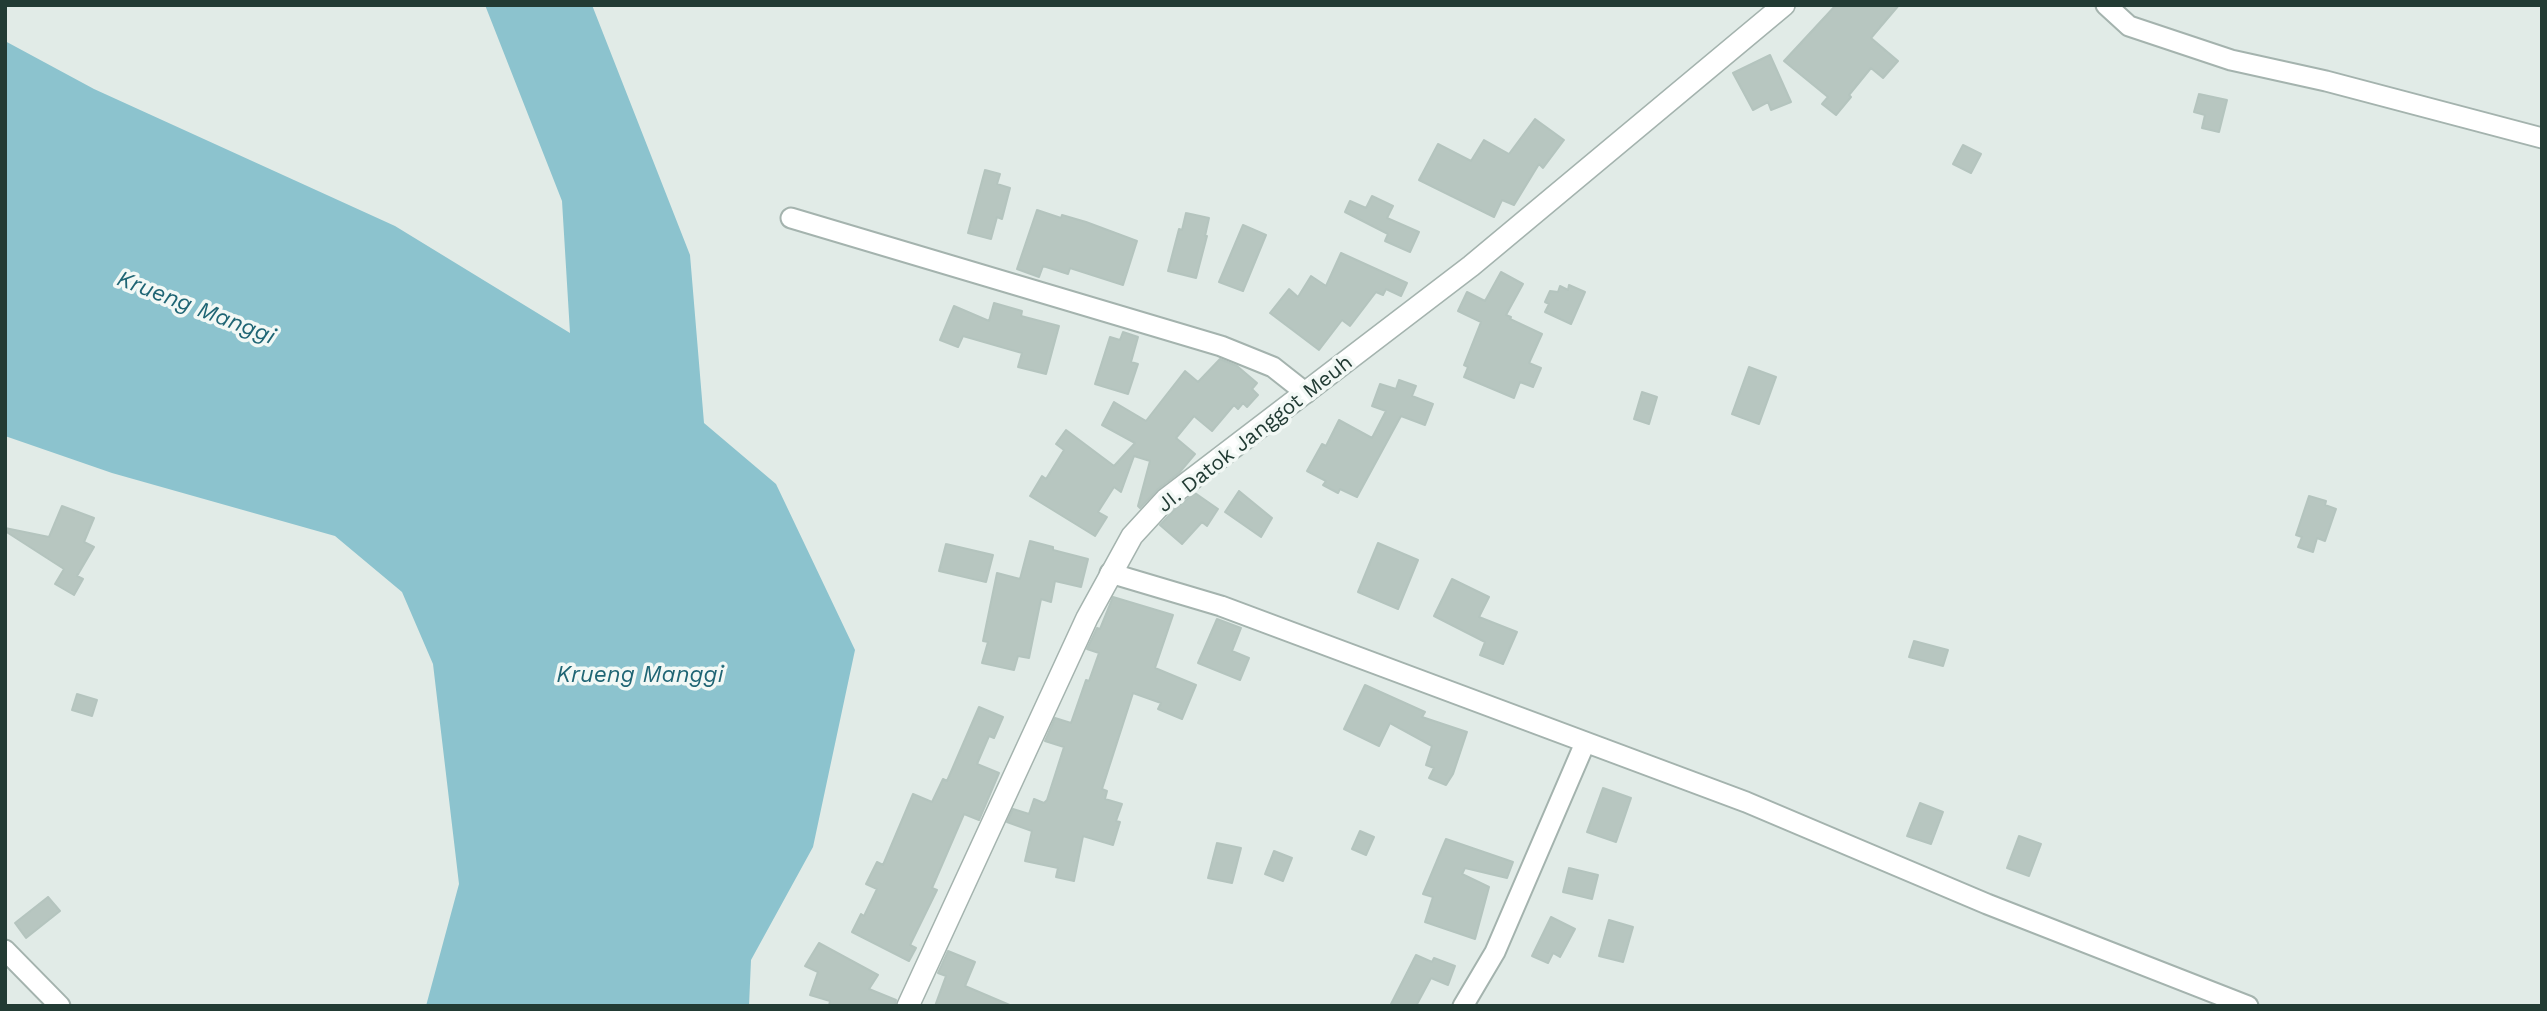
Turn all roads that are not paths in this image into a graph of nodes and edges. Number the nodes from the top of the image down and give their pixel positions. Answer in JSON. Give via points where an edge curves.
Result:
{"nodes":[{"id":1,"x":1784,"y":5,"type":"edge"},
{"id":2,"x":2106,"y":5,"type":"edge"},
{"id":3,"x":2542,"y":138,"type":"edge"},
{"id":4,"x":792,"y":218,"type":"dead end"},
{"id":5,"x":1306,"y":393,"type":"junction"},
{"id":6,"x":1110,"y":573,"type":"junction"},
{"id":7,"x":1585,"y":743,"type":"junction"},
{"id":8,"x":5,"y":950,"type":"edge"},
{"id":9,"x":60,"y":1006,"type":"edge"},
{"id":10,"x":908,"y":1006,"type":"edge"},
{"id":11,"x":1463,"y":1006,"type":"edge"},
{"id":12,"x":2248,"y":1006,"type":"edge"}],
"edges":[{"from":1,"to":5,"type":"street","name":"JI. Datok Janggot Meuh","via":[[1471,266]]},
{"from":2,"to":3,"type":"street","via":[[2129,26],[2231,60]]},
{"from":4,"to":5,"type":"street","via":[[1221,346],[1273,367]]},
{"from":5,"to":6,"type":"street","name":"JI. Datok Janggot Meuh","via":[[1166,499],[1132,536]]},
{"from":6,"to":7,"type":"street","via":[[1221,606]]},
{"from":6,"to":10,"type":"street","name":"JI. Datok Janggot Meuh"},
{"from":7,"to":11,"type":"street","via":[[1495,952]]},
{"from":7,"to":12,"type":"street","via":[[1746,802],[1987,904]]},
{"from":8,"to":9,"type":"street"}]}
